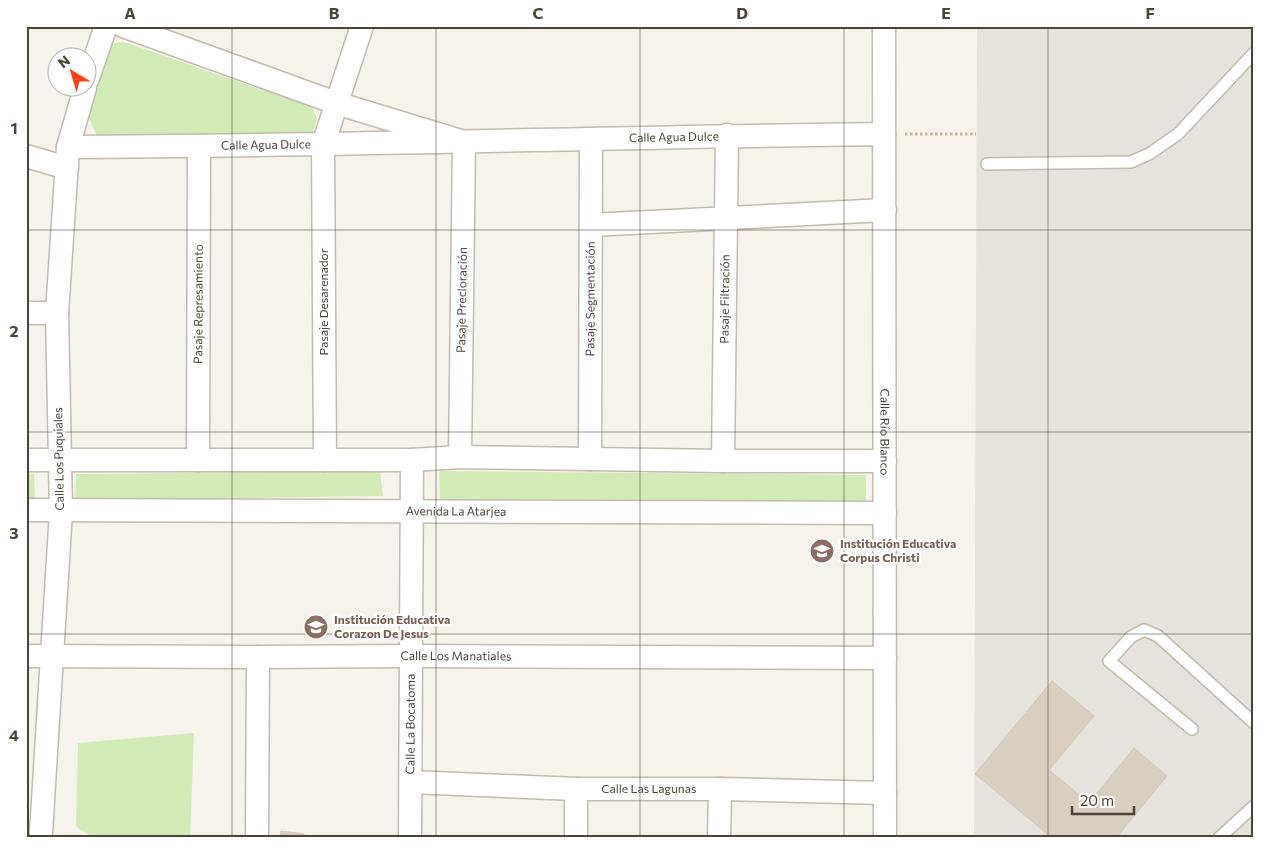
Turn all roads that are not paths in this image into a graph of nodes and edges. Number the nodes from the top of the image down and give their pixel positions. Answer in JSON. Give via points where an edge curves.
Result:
{"nodes":[{"id":1,"x":106,"y":26,"type":"edge"},
{"id":2,"x":124,"y":26,"type":"edge"},
{"id":3,"x":362,"y":26,"type":"edge"},
{"id":4,"x":884,"y":26,"type":"edge"},
{"id":5,"x":98,"y":49,"type":"edge"},
{"id":6,"x":1254,"y":53,"type":"edge"},
{"id":7,"x":83,"y":98,"type":"edge"},
{"id":8,"x":336,"y":103,"type":"junction"},
{"id":9,"x":884,"y":134,"type":"junction"},
{"id":10,"x":727,"y":135,"type":"junction"},
{"id":11,"x":591,"y":140,"type":"junction"},
{"id":12,"x":464,"y":142,"type":"junction"},
{"id":13,"x":322,"y":145,"type":"junction"},
{"id":14,"x":199,"y":146,"type":"junction"},
{"id":15,"x":26,"y":156,"type":"edge"},
{"id":16,"x":68,"y":158,"type":"junction"},
{"id":17,"x":987,"y":164,"type":"dead end"},
{"id":18,"x":884,"y":210,"type":"junction"},
{"id":19,"x":726,"y":218,"type":"junction"},
{"id":20,"x":590,"y":225,"type":"junction"},
{"id":21,"x":57,"y":313,"type":"junction"},
{"id":22,"x":26,"y":314,"type":"edge"},
{"id":23,"x":460,"y":457,"type":"junction"},
{"id":24,"x":590,"y":459,"type":"junction"},
{"id":25,"x":26,"y":460,"type":"edge"},
{"id":26,"x":198,"y":460,"type":"junction"},
{"id":27,"x":325,"y":460,"type":"junction"},
{"id":28,"x":412,"y":460,"type":"junction"},
{"id":29,"x":59,"y":461,"type":"junction"},
{"id":30,"x":723,"y":461,"type":"junction"},
{"id":31,"x":885,"y":461,"type":"junction"},
{"id":32,"x":26,"y":510,"type":"edge"},
{"id":33,"x":61,"y":510,"type":"junction"},
{"id":34,"x":412,"y":512,"type":"junction"},
{"id":35,"x":885,"y":513,"type":"junction"},
{"id":36,"x":52,"y":655,"type":"junction"},
{"id":37,"x":26,"y":656,"type":"edge"},
{"id":38,"x":411,"y":656,"type":"junction"},
{"id":39,"x":258,"y":657,"type":"junction"},
{"id":40,"x":885,"y":658,"type":"junction"},
{"id":41,"x":1254,"y":723,"type":"edge"},
{"id":42,"x":1192,"y":729,"type":"dead end"},
{"id":43,"x":411,"y":782,"type":"junction"},
{"id":44,"x":576,"y":789,"type":"junction"},
{"id":45,"x":720,"y":789,"type":"junction"},
{"id":46,"x":885,"y":793,"type":"junction"},
{"id":47,"x":1254,"y":806,"type":"edge"},
{"id":48,"x":38,"y":832,"type":"edge"},
{"id":49,"x":257,"y":838,"type":"edge"},
{"id":50,"x":410,"y":838,"type":"edge"},
{"id":51,"x":576,"y":838,"type":"edge"},
{"id":52,"x":719,"y":838,"type":"edge"},
{"id":53,"x":885,"y":838,"type":"edge"},
{"id":54,"x":1219,"y":838,"type":"edge"}],
"edges":[{"from":1,"to":5,"type":"street"},
{"from":2,"to":8,"type":"street","name":"Calle Agua Dulce"},
{"from":3,"to":8,"type":"street","name":"Pasaje Desarenador"},
{"from":4,"to":9,"type":"street","name":"Calle Río Blanco"},
{"from":6,"to":17,"type":"lane","via":[[1178,134],[1132,162]]},
{"from":7,"to":16,"type":"street","name":"Calle Los Puquiales"},
{"from":8,"to":12,"type":"street","name":"Calle Agua Dulce"},
{"from":8,"to":13,"type":"street","name":"Pasaje Desarenador"},
{"from":9,"to":10,"type":"street","name":"Calle Agua Dulce"},
{"from":9,"to":18,"type":"street","name":"Calle Río Blanco"},
{"from":10,"to":11,"type":"street","name":"Calle Agua Dulce"},
{"from":10,"to":19,"type":"street","name":"Pasaje Filtración"},
{"from":11,"to":12,"type":"street","name":"Calle Agua Dulce"},
{"from":11,"to":20,"type":"street","name":"Pasaje Segmentación"},
{"from":12,"to":13,"type":"street","name":"Calle Agua Dulce"},
{"from":12,"to":23,"type":"street","name":"Pasaje Precloración"},
{"from":13,"to":14,"type":"street","name":"Calle Agua Dulce"},
{"from":13,"to":27,"type":"street","name":"Pasaje Desarenador"},
{"from":14,"to":16,"type":"street","name":"Calle Agua Dulce"},
{"from":14,"to":26,"type":"street","name":"Pasaje Represamiento"},
{"from":15,"to":16,"type":"street","name":"Calle Agua Dulce"},
{"from":16,"to":21,"type":"street","name":"Calle Los Puquiales"},
{"from":18,"to":19,"type":"street"},
{"from":18,"to":31,"type":"street","name":"Calle Río Blanco"},
{"from":19,"to":20,"type":"street"},
{"from":19,"to":30,"type":"street","name":"Pasaje Filtración"},
{"from":20,"to":24,"type":"street","name":"Pasaje Segmentación"},
{"from":21,"to":22,"type":"street"},
{"from":21,"to":29,"type":"street","name":"Calle Los Puquiales"},
{"from":23,"to":24,"type":"street"},
{"from":23,"to":28,"type":"street"},
{"from":24,"to":30,"type":"street"},
{"from":25,"to":29,"type":"street"},
{"from":26,"to":27,"type":"street"},
{"from":26,"to":29,"type":"street"},
{"from":27,"to":28,"type":"street"},
{"from":28,"to":34,"type":"street","name":"Calle La Bocatoma"},
{"from":29,"to":33,"type":"street","name":"Calle Los Puquiales"},
{"from":30,"to":31,"type":"street"},
{"from":31,"to":35,"type":"street","name":"Calle Río Blanco"},
{"from":32,"to":33,"type":"street","name":"Avenida La Atarjea"},
{"from":33,"to":34,"type":"street","name":"Avenida La Atarjea"},
{"from":33,"to":36,"type":"street","name":"Calle Los Puquiales"},
{"from":34,"to":35,"type":"street","name":"Avenida La Atarjea"},
{"from":34,"to":38,"type":"street","name":"Calle La Bocatoma"},
{"from":35,"to":40,"type":"street","name":"Calle Río Blanco"},
{"from":36,"to":37,"type":"street","name":"Calle Los Manatiales"},
{"from":36,"to":39,"type":"street","name":"Calle Los Manatiales"},
{"from":36,"to":48,"type":"street","name":"Calle Los Puquiales"},
{"from":38,"to":39,"type":"street","name":"Calle Los Manatiales"},
{"from":38,"to":40,"type":"street","name":"Calle Los Manatiales"},
{"from":38,"to":43,"type":"street","name":"Calle La Bocatoma"},
{"from":39,"to":49,"type":"street"},
{"from":40,"to":46,"type":"street","name":"Calle Río Blanco"},
{"from":41,"to":42,"type":"lane","via":[[1158,636],[1144,630],[1131,638],[1109,661]]},
{"from":43,"to":44,"type":"street","name":"Calle Las Lagunas"},
{"from":43,"to":50,"type":"street","name":"Calle La Bocatoma"},
{"from":44,"to":45,"type":"street","name":"Calle Las Lagunas"},
{"from":44,"to":51,"type":"street"},
{"from":45,"to":46,"type":"street","name":"Calle Las Lagunas"},
{"from":45,"to":52,"type":"street"},
{"from":46,"to":53,"type":"street","name":"Calle Río Blanco"},
{"from":47,"to":54,"type":"lane"}]}
